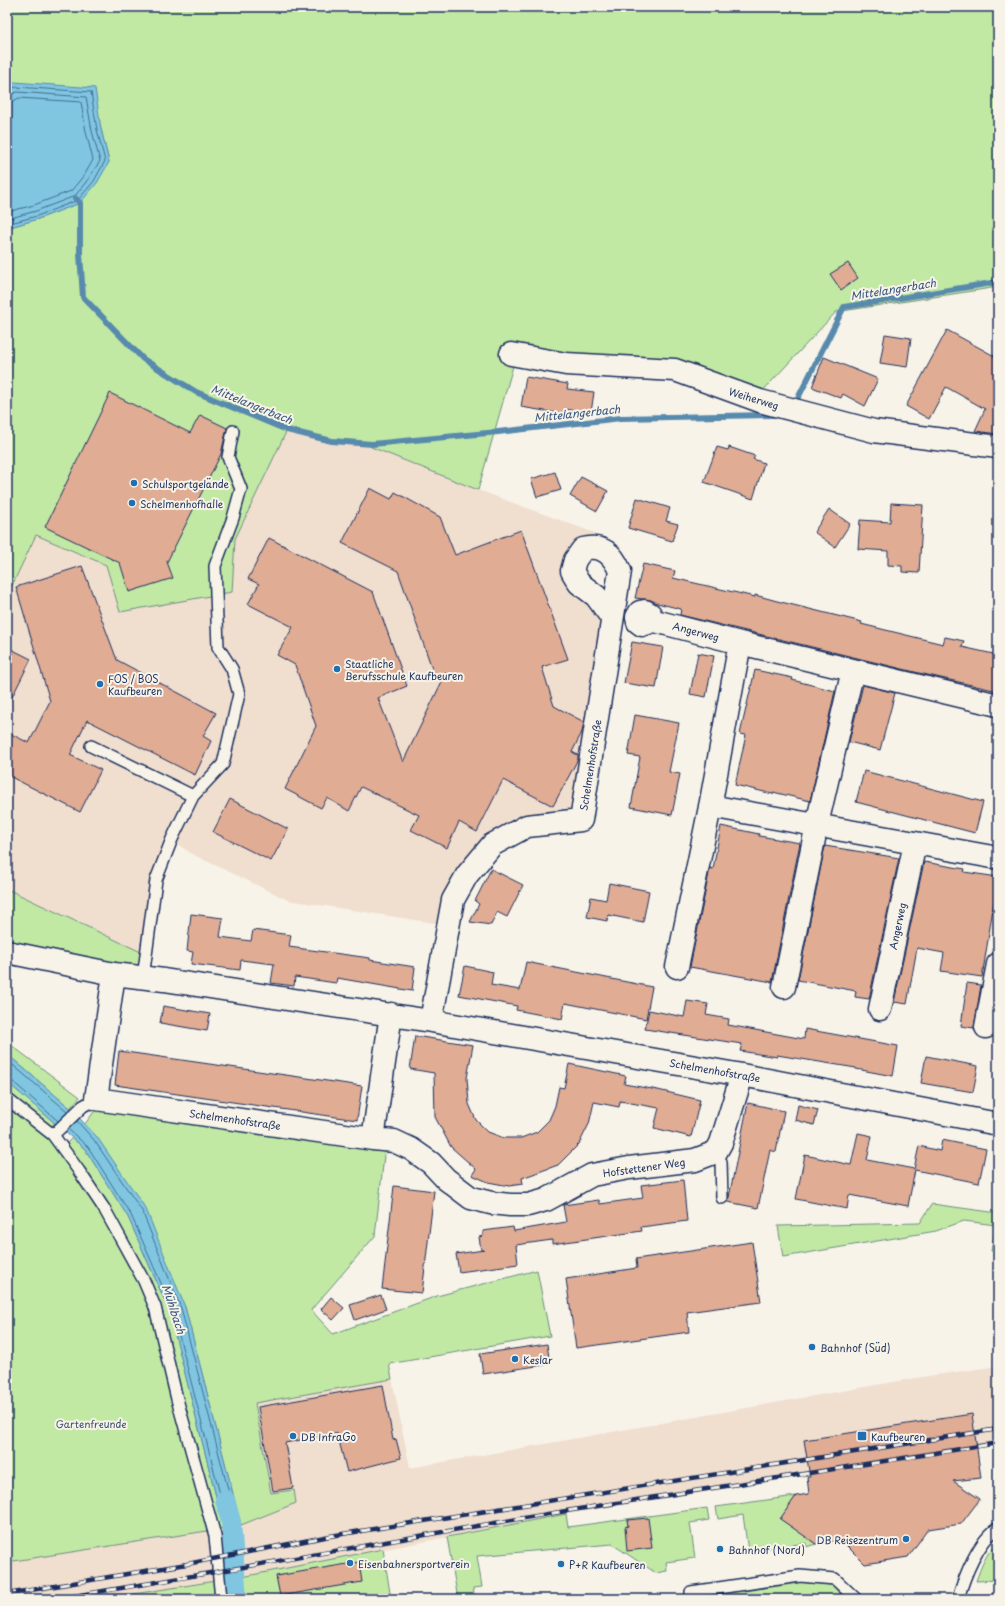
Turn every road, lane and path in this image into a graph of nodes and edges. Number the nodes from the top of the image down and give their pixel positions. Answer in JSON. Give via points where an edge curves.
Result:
{"nodes":[{"id":1,"x":511,"y":354,"type":"dead end"},
{"id":2,"x":233,"y":431,"type":"dead end"},
{"id":3,"x":998,"y":447,"type":"edge"},
{"id":4,"x":612,"y":618,"type":"dead end"},
{"id":5,"x":651,"y":620,"type":"dead end"},
{"id":6,"x":740,"y":643,"type":"junction"},
{"id":7,"x":853,"y":670,"type":"junction"},
{"id":8,"x":998,"y":705,"type":"edge"},
{"id":9,"x":91,"y":746,"type":"dead end"},
{"id":10,"x":193,"y":796,"type":"junction"},
{"id":11,"x":710,"y":806,"type":"junction"},
{"id":12,"x":817,"y":824,"type":"junction"},
{"id":13,"x":915,"y":843,"type":"junction"},
{"id":14,"x":998,"y":858,"type":"edge"},
{"id":15,"x":7,"y":952,"type":"edge"},
{"id":16,"x":998,"y":964,"type":"edge"},
{"id":17,"x":678,"y":967,"type":"dead end"},
{"id":18,"x":114,"y":974,"type":"junction"},
{"id":19,"x":143,"y":978,"type":"junction"},
{"id":20,"x":784,"y":987,"type":"dead end"},
{"id":21,"x":880,"y":1009,"type":"dead end"},
{"id":22,"x":391,"y":1014,"type":"junction"},
{"id":23,"x":432,"y":1021,"type":"junction"},
{"id":24,"x":986,"y":1027,"type":"dead end"},
{"id":25,"x":742,"y":1075,"type":"junction"},
{"id":26,"x":7,"y":1099,"type":"edge"},
{"id":27,"x":89,"y":1102,"type":"junction"},
{"id":28,"x":998,"y":1124,"type":"edge"},
{"id":29,"x":57,"y":1132,"type":"junction"},
{"id":30,"x":374,"y":1139,"type":"junction"},
{"id":31,"x":716,"y":1152,"type":"junction"},
{"id":32,"x":722,"y":1198,"type":"dead end"},
{"id":33,"x":998,"y":1528,"type":"edge"},
{"id":34,"x":221,"y":1599,"type":"edge"},
{"id":35,"x":691,"y":1599,"type":"edge"},
{"id":36,"x":856,"y":1599,"type":"edge"},
{"id":37,"x":958,"y":1599,"type":"edge"}],
"edges":[{"from":1,"to":3,"type":"street","name":"Weiherweg","via":[[566,364],[675,370],[760,401],[874,431]]},
{"from":2,"to":10,"type":"lane","via":[[228,457],[241,489],[215,566],[218,647],[232,669],[238,694],[223,764]]},
{"from":4,"to":23,"type":"street","name":"Schelmenhofstraße","via":[[581,820],[527,826],[492,845],[467,875],[453,900]]},
{"from":5,"to":6,"type":"street","name":"Angerweg"},
{"from":6,"to":7,"type":"street","name":"Angerweg"},
{"from":6,"to":11,"type":"street"},
{"from":7,"to":8,"type":"street","name":"Angerweg"},
{"from":7,"to":12,"type":"street"},
{"from":9,"to":10,"type":"lane"},
{"from":10,"to":19,"type":"lane","via":[[156,880]]},
{"from":11,"to":12,"type":"street"},
{"from":11,"to":17,"type":"street"},
{"from":12,"to":13,"type":"street"},
{"from":12,"to":20,"type":"street"},
{"from":13,"to":14,"type":"street"},
{"from":13,"to":21,"type":"street","name":"Angerweg"},
{"from":15,"to":18,"type":"street","name":"Schelmenhofstraße"},
{"from":16,"to":24,"type":"street"},
{"from":18,"to":19,"type":"street","name":"Schelmenhofstraße"},
{"from":18,"to":27,"type":"street"},
{"from":19,"to":22,"type":"street","name":"Schelmenhofstraße"},
{"from":22,"to":23,"type":"street","name":"Schelmenhofstraße"},
{"from":22,"to":30,"type":"street"},
{"from":23,"to":25,"type":"street","name":"Schelmenhofstraße"},
{"from":25,"to":28,"type":"street","name":"Schelmenhofstraße"},
{"from":25,"to":31,"type":"street"},
{"from":26,"to":29,"type":"lane"},
{"from":27,"to":29,"type":"lane"},
{"from":27,"to":30,"type":"street","name":"Schelmenhofstraße"},
{"from":29,"to":34,"type":"lane","via":[[105,1210],[144,1281],[155,1307],[177,1399],[215,1536]]},
{"from":30,"to":31,"type":"street","name":"Hofstettener Weg","via":[[394,1141],[411,1149],[471,1198],[510,1205],[528,1205],[546,1200],[592,1175],[695,1160]]},
{"from":31,"to":32,"type":"lane","via":[[721,1162]]},
{"from":33,"to":37,"type":"lane","via":[[973,1560]]},
{"from":35,"to":36,"type":"lane","via":[[690,1592],[800,1576],[835,1579]]}]}
